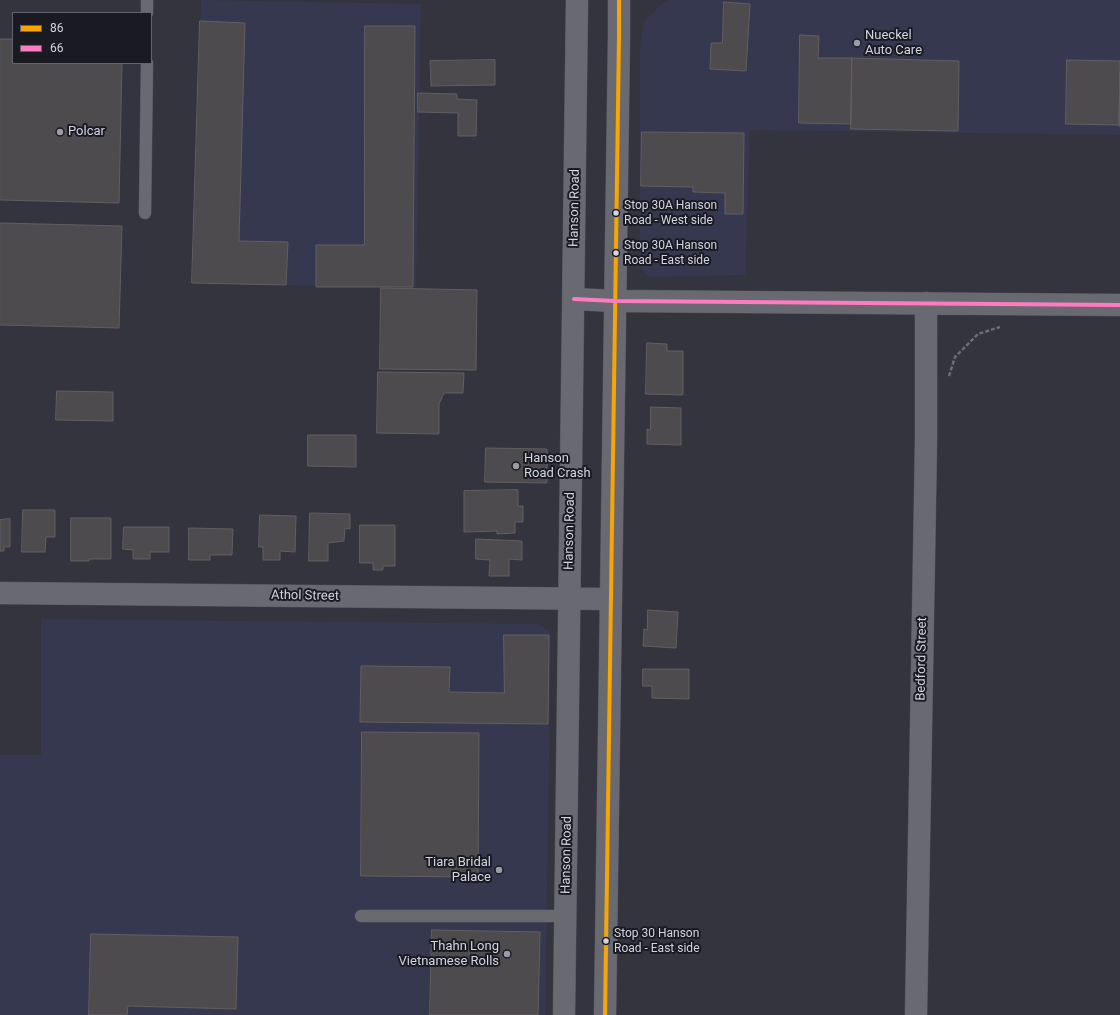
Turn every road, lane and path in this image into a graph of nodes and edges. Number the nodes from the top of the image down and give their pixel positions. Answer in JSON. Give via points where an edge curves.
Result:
{"nodes":[{"id":1,"x":147,"y":0,"type":"edge"},
{"id":2,"x":563,"y":0,"type":"edge"},
{"id":3,"x":577,"y":0,"type":"edge"},
{"id":4,"x":619,"y":0,"type":"edge"},
{"id":5,"x":147,"y":12,"type":"edge"},
{"id":6,"x":577,"y":59,"type":"junction"},
{"id":7,"x":147,"y":64,"type":"edge"},
{"id":8,"x":145,"y":213,"type":"dead end"},
{"id":9,"x":574,"y":299,"type":"junction"},
{"id":10,"x":615,"y":301,"type":"junction"},
{"id":11,"x":926,"y":303,"type":"junction"},
{"id":12,"x":1120,"y":305,"type":"edge"},
{"id":13,"x":1000,"y":326,"type":"dead end"},
{"id":14,"x":948,"y":379,"type":"dead end"},
{"id":15,"x":0,"y":593,"type":"edge"},
{"id":16,"x":570,"y":598,"type":"junction"},
{"id":17,"x":611,"y":599,"type":"junction"},
{"id":18,"x":361,"y":916,"type":"dead end"},
{"id":19,"x":566,"y":916,"type":"junction"},
{"id":20,"x":564,"y":1015,"type":"edge"},
{"id":21,"x":604,"y":1015,"type":"edge"},
{"id":22,"x":916,"y":1015,"type":"edge"}],
"edges":[{"from":1,"to":5,"type":"lane"},
{"from":2,"to":6,"type":"main road","via":[[568,8]]},
{"from":3,"to":6,"type":"main road","name":"Hanson Road"},
{"from":4,"to":10,"type":"main road"},
{"from":6,"to":9,"type":"main road","name":"Hanson Road"},
{"from":7,"to":8,"type":"lane"},
{"from":9,"to":10,"type":"main road"},
{"from":9,"to":16,"type":"main road","name":"Hanson Road"},
{"from":10,"to":11,"type":"main road"},
{"from":10,"to":17,"type":"main road"},
{"from":11,"to":12,"type":"main road"},
{"from":11,"to":22,"type":"main road","name":"Bedford Street"},
{"from":13,"to":14,"type":"path","via":[[978,334],[955,357]]},
{"from":15,"to":16,"type":"main road","name":"Athol Street"},
{"from":16,"to":17,"type":"main road","name":"Athol Street"},
{"from":16,"to":19,"type":"main road","name":"Hanson Road"},
{"from":17,"to":21,"type":"main road"},
{"from":18,"to":19,"type":"lane"},
{"from":19,"to":20,"type":"main road","name":"Hanson Road"}]}
